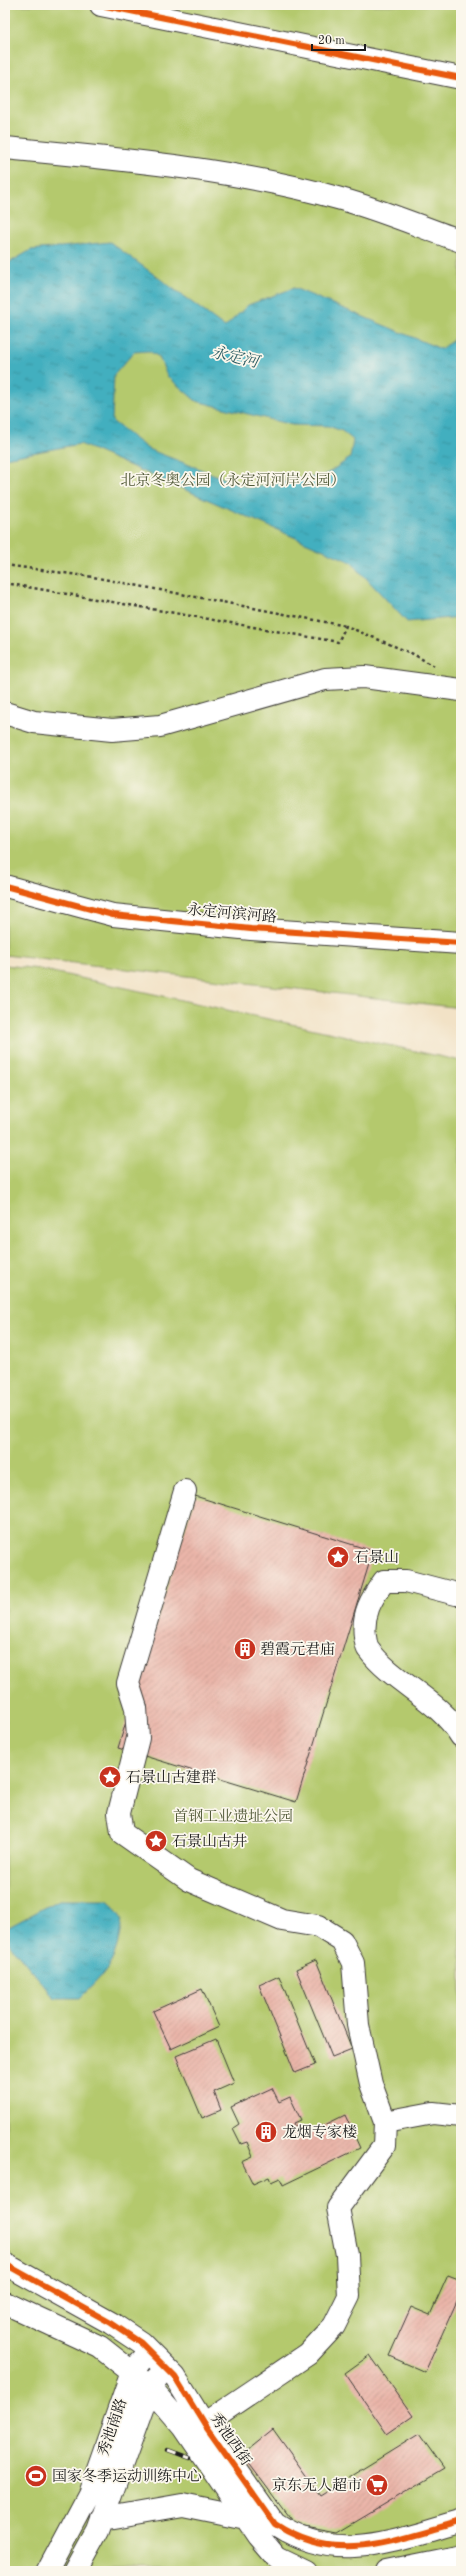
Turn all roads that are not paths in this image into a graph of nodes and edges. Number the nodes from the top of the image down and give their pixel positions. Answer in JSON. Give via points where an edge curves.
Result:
{"nodes":[{"id":1,"x":101,"y":5,"type":"edge"},
{"id":2,"x":461,"y":78,"type":"edge"},
{"id":3,"x":5,"y":148,"type":"edge"},
{"id":4,"x":461,"y":241,"type":"edge"},
{"id":5,"x":461,"y":690,"type":"edge"},
{"id":6,"x":5,"y":713,"type":"edge"},
{"id":7,"x":5,"y":886,"type":"edge"},
{"id":8,"x":461,"y":943,"type":"edge"},
{"id":9,"x":185,"y":1491,"type":"dead end"},
{"id":10,"x":461,"y":1593,"type":"edge"},
{"id":11,"x":461,"y":1736,"type":"edge"},
{"id":12,"x":461,"y":2116,"type":"edge"},
{"id":13,"x":385,"y":2122,"type":"junction"},
{"id":14,"x":5,"y":2264,"type":"edge"},
{"id":15,"x":5,"y":2303,"type":"edge"},
{"id":16,"x":150,"y":2352,"type":"junction"},
{"id":17,"x":166,"y":2368,"type":"junction"},
{"id":18,"x":132,"y":2372,"type":"junction"},
{"id":19,"x":150,"y":2387,"type":"junction"},
{"id":20,"x":196,"y":2429,"type":"junction"},
{"id":21,"x":246,"y":2518,"type":"junction"},
{"id":22,"x":102,"y":2519,"type":"junction"},
{"id":23,"x":461,"y":2521,"type":"edge"},
{"id":24,"x":461,"y":2556,"type":"edge"},
{"id":25,"x":48,"y":2571,"type":"edge"},
{"id":26,"x":76,"y":2571,"type":"edge"},
{"id":27,"x":305,"y":2571,"type":"edge"},
{"id":28,"x":387,"y":2571,"type":"edge"}],
"edges":[{"from":1,"to":2,"type":"street"},
{"from":3,"to":4,"type":"street","via":[[146,161],[277,184],[341,199]]},
{"from":5,"to":6,"type":"street","via":[[364,677],[325,679],[160,726],[112,730],[34,722]]},
{"from":7,"to":8,"type":"street","name":"永定河滨河路","via":[[113,915],[251,929]]},
{"from":9,"to":13,"type":"street","via":[[128,1683],[136,1708],[138,1738],[118,1813],[122,1833],[189,1880],[282,1920],[318,1926],[342,1941],[353,1963],[358,2025],[371,2084]]},
{"from":10,"to":11,"type":"street","via":[[456,1594],[406,1581],[384,1581],[370,1600],[364,1624],[367,1647],[385,1666],[431,1703]]},
{"from":12,"to":13,"type":"street","via":[[433,2113]]},
{"from":13,"to":20,"type":"street","via":[[384,2146],[338,2208],[347,2255],[349,2296],[334,2326],[308,2354]]},
{"from":14,"to":16,"type":"street","name":"秀池西街","via":[[111,2323]]},
{"from":15,"to":18,"type":"street","name":"秀池西街","via":[[100,2347]]},
{"from":16,"to":17,"type":"street","name":"秀池西街"},
{"from":16,"to":18,"type":"street","name":"秀池南路"},
{"from":17,"to":19,"type":"street","name":"秀池南路"},
{"from":17,"to":20,"type":"street","name":"秀池西街","via":[[175,2378]]},
{"from":18,"to":19,"type":"street","name":"秀池西街"},
{"from":18,"to":25,"type":"street","name":"秀池南路","via":[[90,2494]]},
{"from":19,"to":20,"type":"street","name":"秀池西街"},
{"from":19,"to":22,"type":"street","name":"秀池南路"},
{"from":20,"to":21,"type":"street","name":"秀池西街"},
{"from":20,"to":23,"type":"street","name":"秀池西街","via":[[276,2524],[318,2545],[344,2548],[384,2542]]},
{"from":21,"to":22,"type":"street","via":[[182,2505]]},
{"from":21,"to":27,"type":"street","name":"秀池西街","via":[[276,2557]]},
{"from":22,"to":26,"type":"street","name":"秀池南路"},
{"from":24,"to":28,"type":"street"}]}
